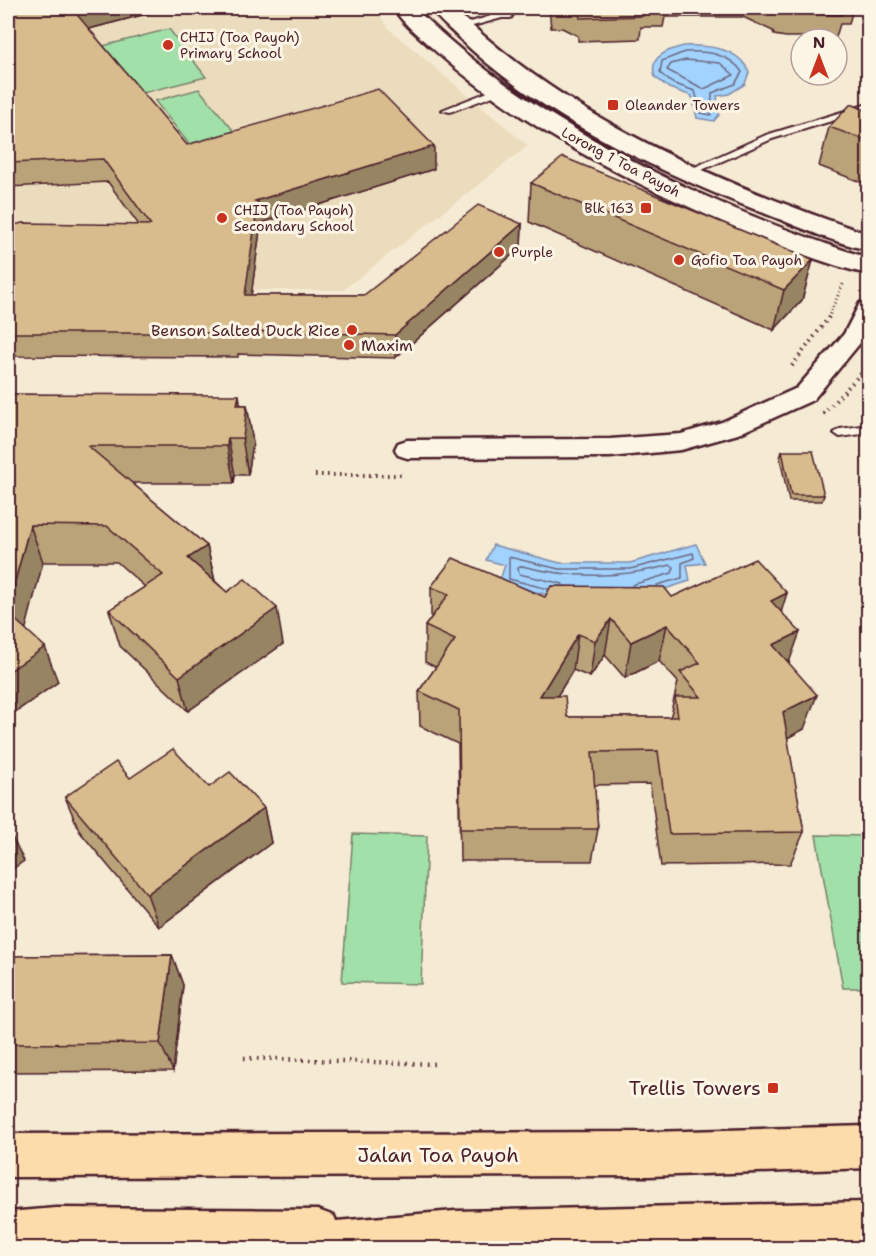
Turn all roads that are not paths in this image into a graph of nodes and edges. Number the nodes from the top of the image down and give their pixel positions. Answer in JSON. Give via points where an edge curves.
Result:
{"nodes":[{"id":1,"x":404,"y":8,"type":"edge"},
{"id":2,"x":484,"y":8,"type":"edge"},
{"id":3,"x":490,"y":8,"type":"edge"},
{"id":4,"x":513,"y":8,"type":"edge"},
{"id":5,"x":499,"y":16,"type":"junction"},
{"id":6,"x":449,"y":17,"type":"edge"},
{"id":7,"x":498,"y":91,"type":"junction"},
{"id":8,"x":868,"y":106,"type":"edge"},
{"id":9,"x":447,"y":110,"type":"dead end"},
{"id":10,"x":838,"y":114,"type":"junction"},
{"id":11,"x":858,"y":123,"type":"edge"},
{"id":12,"x":691,"y":171,"type":"junction"},
{"id":13,"x":868,"y":242,"type":"edge"},
{"id":14,"x":859,"y":263,"type":"edge"},
{"id":15,"x":868,"y":308,"type":"edge"},
{"id":16,"x":868,"y":429,"type":"edge"},
{"id":17,"x":840,"y":433,"type":"dead end"},
{"id":18,"x":407,"y":449,"type":"dead end"},
{"id":19,"x":868,"y":1147,"type":"edge"},
{"id":20,"x":8,"y":1156,"type":"edge"},
{"id":21,"x":868,"y":1224,"type":"edge"},
{"id":22,"x":455,"y":1233,"type":"junction"},
{"id":23,"x":8,"y":1234,"type":"edge"},
{"id":24,"x":290,"y":1248,"type":"edge"}],
"edges":[{"from":1,"to":7,"type":"main road","name":"Lorong 1 Toa Payoh"},
{"from":2,"to":6,"type":"lane"},
{"from":3,"to":5,"type":"lane","via":[[492,14]]},
{"from":4,"to":5,"type":"lane","via":[[508,16]]},
{"from":5,"to":6,"type":"lane"},
{"from":6,"to":12,"type":"main road","name":"Lorong 1 Toa Payoh","via":[[484,50],[560,102]]},
{"from":7,"to":9,"type":"lane"},
{"from":7,"to":14,"type":"main road","name":"Lorong 1 Toa Payoh","via":[[594,150],[686,196],[728,216]]},
{"from":8,"to":10,"type":"lane"},
{"from":10,"to":11,"type":"lane"},
{"from":10,"to":12,"type":"lane","via":[[769,137]]},
{"from":12,"to":13,"type":"main road","name":"Lorong 1 Toa Payoh","via":[[783,213]]},
{"from":15,"to":18,"type":"street","via":[[854,338],[805,394],[730,428],[681,442],[610,448]]},
{"from":16,"to":17,"type":"lane"},
{"from":19,"to":20,"type":"main road","name":"Jalan Toa Payoh","via":[[638,1154]]},
{"from":21,"to":22,"type":"main road"},
{"from":22,"to":23,"type":"main road","via":[[56,1230]]},
{"from":22,"to":24,"type":"main road"}]}
